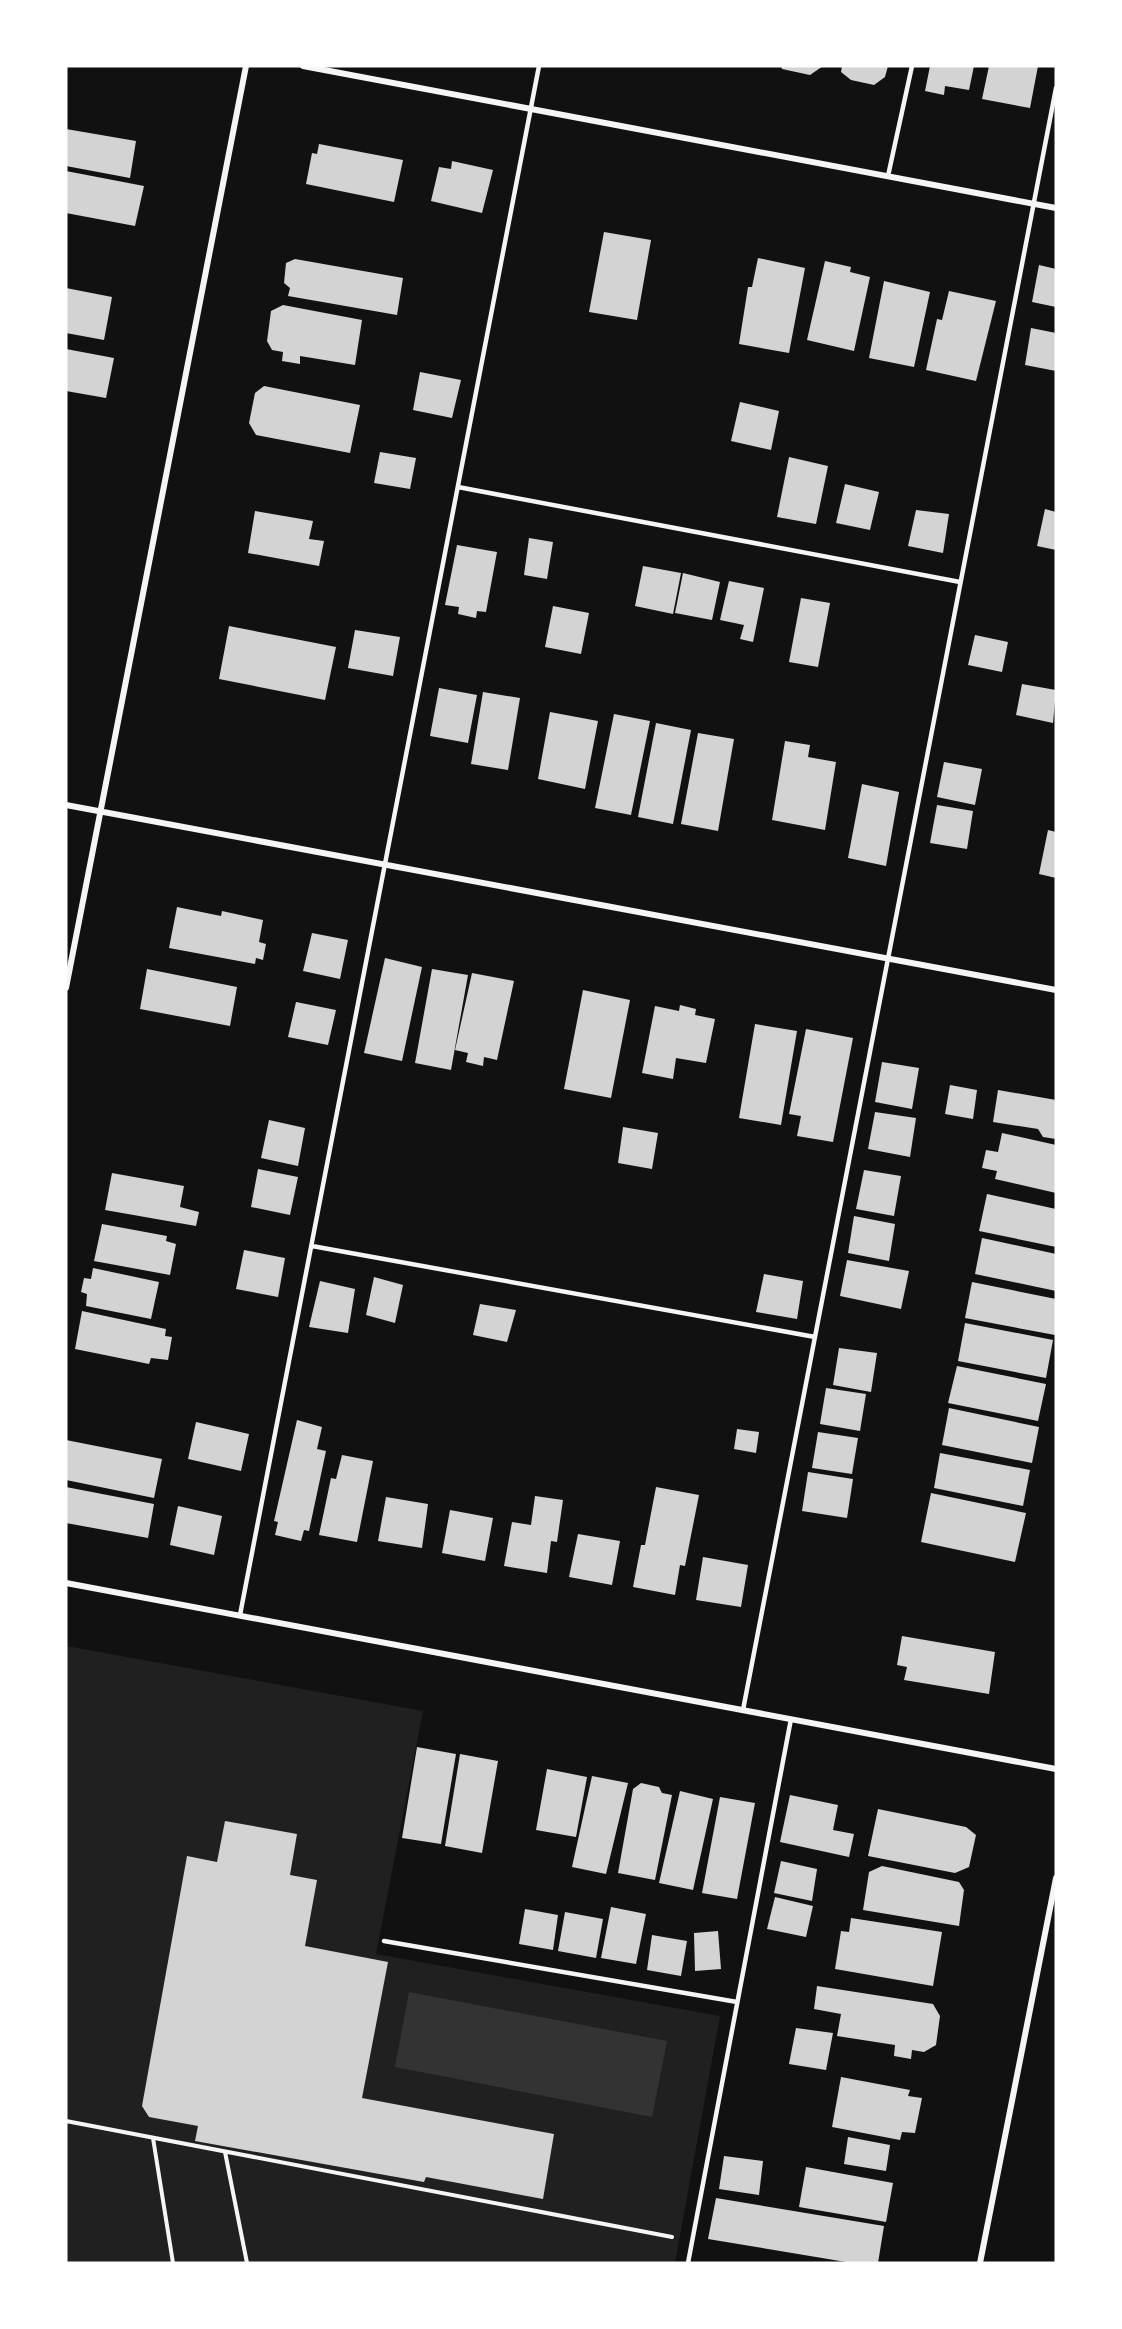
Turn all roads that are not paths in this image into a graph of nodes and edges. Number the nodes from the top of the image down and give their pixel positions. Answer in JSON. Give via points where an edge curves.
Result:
{"nodes":[{"id":1,"x":246,"y":66,"type":"edge"},
{"id":2,"x":303,"y":66,"type":"edge"},
{"id":3,"x":539,"y":66,"type":"edge"},
{"id":4,"x":912,"y":66,"type":"edge"},
{"id":5,"x":1056,"y":88,"type":"edge"},
{"id":6,"x":530,"y":109,"type":"junction"},
{"id":7,"x":888,"y":176,"type":"junction"},
{"id":8,"x":1033,"y":204,"type":"junction"},
{"id":9,"x":1056,"y":208,"type":"edge"},
{"id":10,"x":458,"y":487,"type":"junction"},
{"id":11,"x":960,"y":582,"type":"junction"},
{"id":12,"x":66,"y":805,"type":"edge"},
{"id":13,"x":101,"y":812,"type":"junction"},
{"id":14,"x":386,"y":865,"type":"junction"},
{"id":15,"x":888,"y":959,"type":"junction"},
{"id":16,"x":66,"y":988,"type":"edge"},
{"id":17,"x":1056,"y":990,"type":"edge"},
{"id":18,"x":312,"y":1246,"type":"junction"},
{"id":19,"x":815,"y":1337,"type":"junction"},
{"id":20,"x":66,"y":1583,"type":"edge"},
{"id":21,"x":240,"y":1615,"type":"junction"},
{"id":22,"x":744,"y":1710,"type":"junction"},
{"id":23,"x":791,"y":1719,"type":"junction"},
{"id":24,"x":1056,"y":1769,"type":"edge"},
{"id":25,"x":1056,"y":1878,"type":"edge"},
{"id":26,"x":384,"y":1941,"type":"dead end"},
{"id":27,"x":737,"y":2002,"type":"junction"},
{"id":28,"x":688,"y":2263,"type":"edge"},
{"id":29,"x":980,"y":2263,"type":"edge"}],
"edges":[{"from":1,"to":13,"type":"street"},
{"from":2,"to":6,"type":"street"},
{"from":3,"to":6,"type":"lane"},
{"from":4,"to":7,"type":"lane"},
{"from":5,"to":8,"type":"lane"},
{"from":6,"to":7,"type":"street"},
{"from":6,"to":10,"type":"lane"},
{"from":7,"to":8,"type":"street"},
{"from":8,"to":9,"type":"street"},
{"from":8,"to":11,"type":"lane"},
{"from":10,"to":11,"type":"lane"},
{"from":10,"to":14,"type":"lane"},
{"from":11,"to":15,"type":"lane"},
{"from":12,"to":13,"type":"street"},
{"from":13,"to":14,"type":"street"},
{"from":13,"to":16,"type":"street"},
{"from":14,"to":15,"type":"street"},
{"from":14,"to":18,"type":"lane"},
{"from":15,"to":17,"type":"street"},
{"from":15,"to":19,"type":"lane"},
{"from":18,"to":19,"type":"lane"},
{"from":18,"to":21,"type":"lane"},
{"from":19,"to":22,"type":"lane"},
{"from":20,"to":21,"type":"street"},
{"from":21,"to":22,"type":"street"},
{"from":22,"to":23,"type":"street"},
{"from":23,"to":24,"type":"street"},
{"from":23,"to":27,"type":"lane"},
{"from":25,"to":29,"type":"street"},
{"from":26,"to":27,"type":"lane"},
{"from":27,"to":28,"type":"lane"}]}
